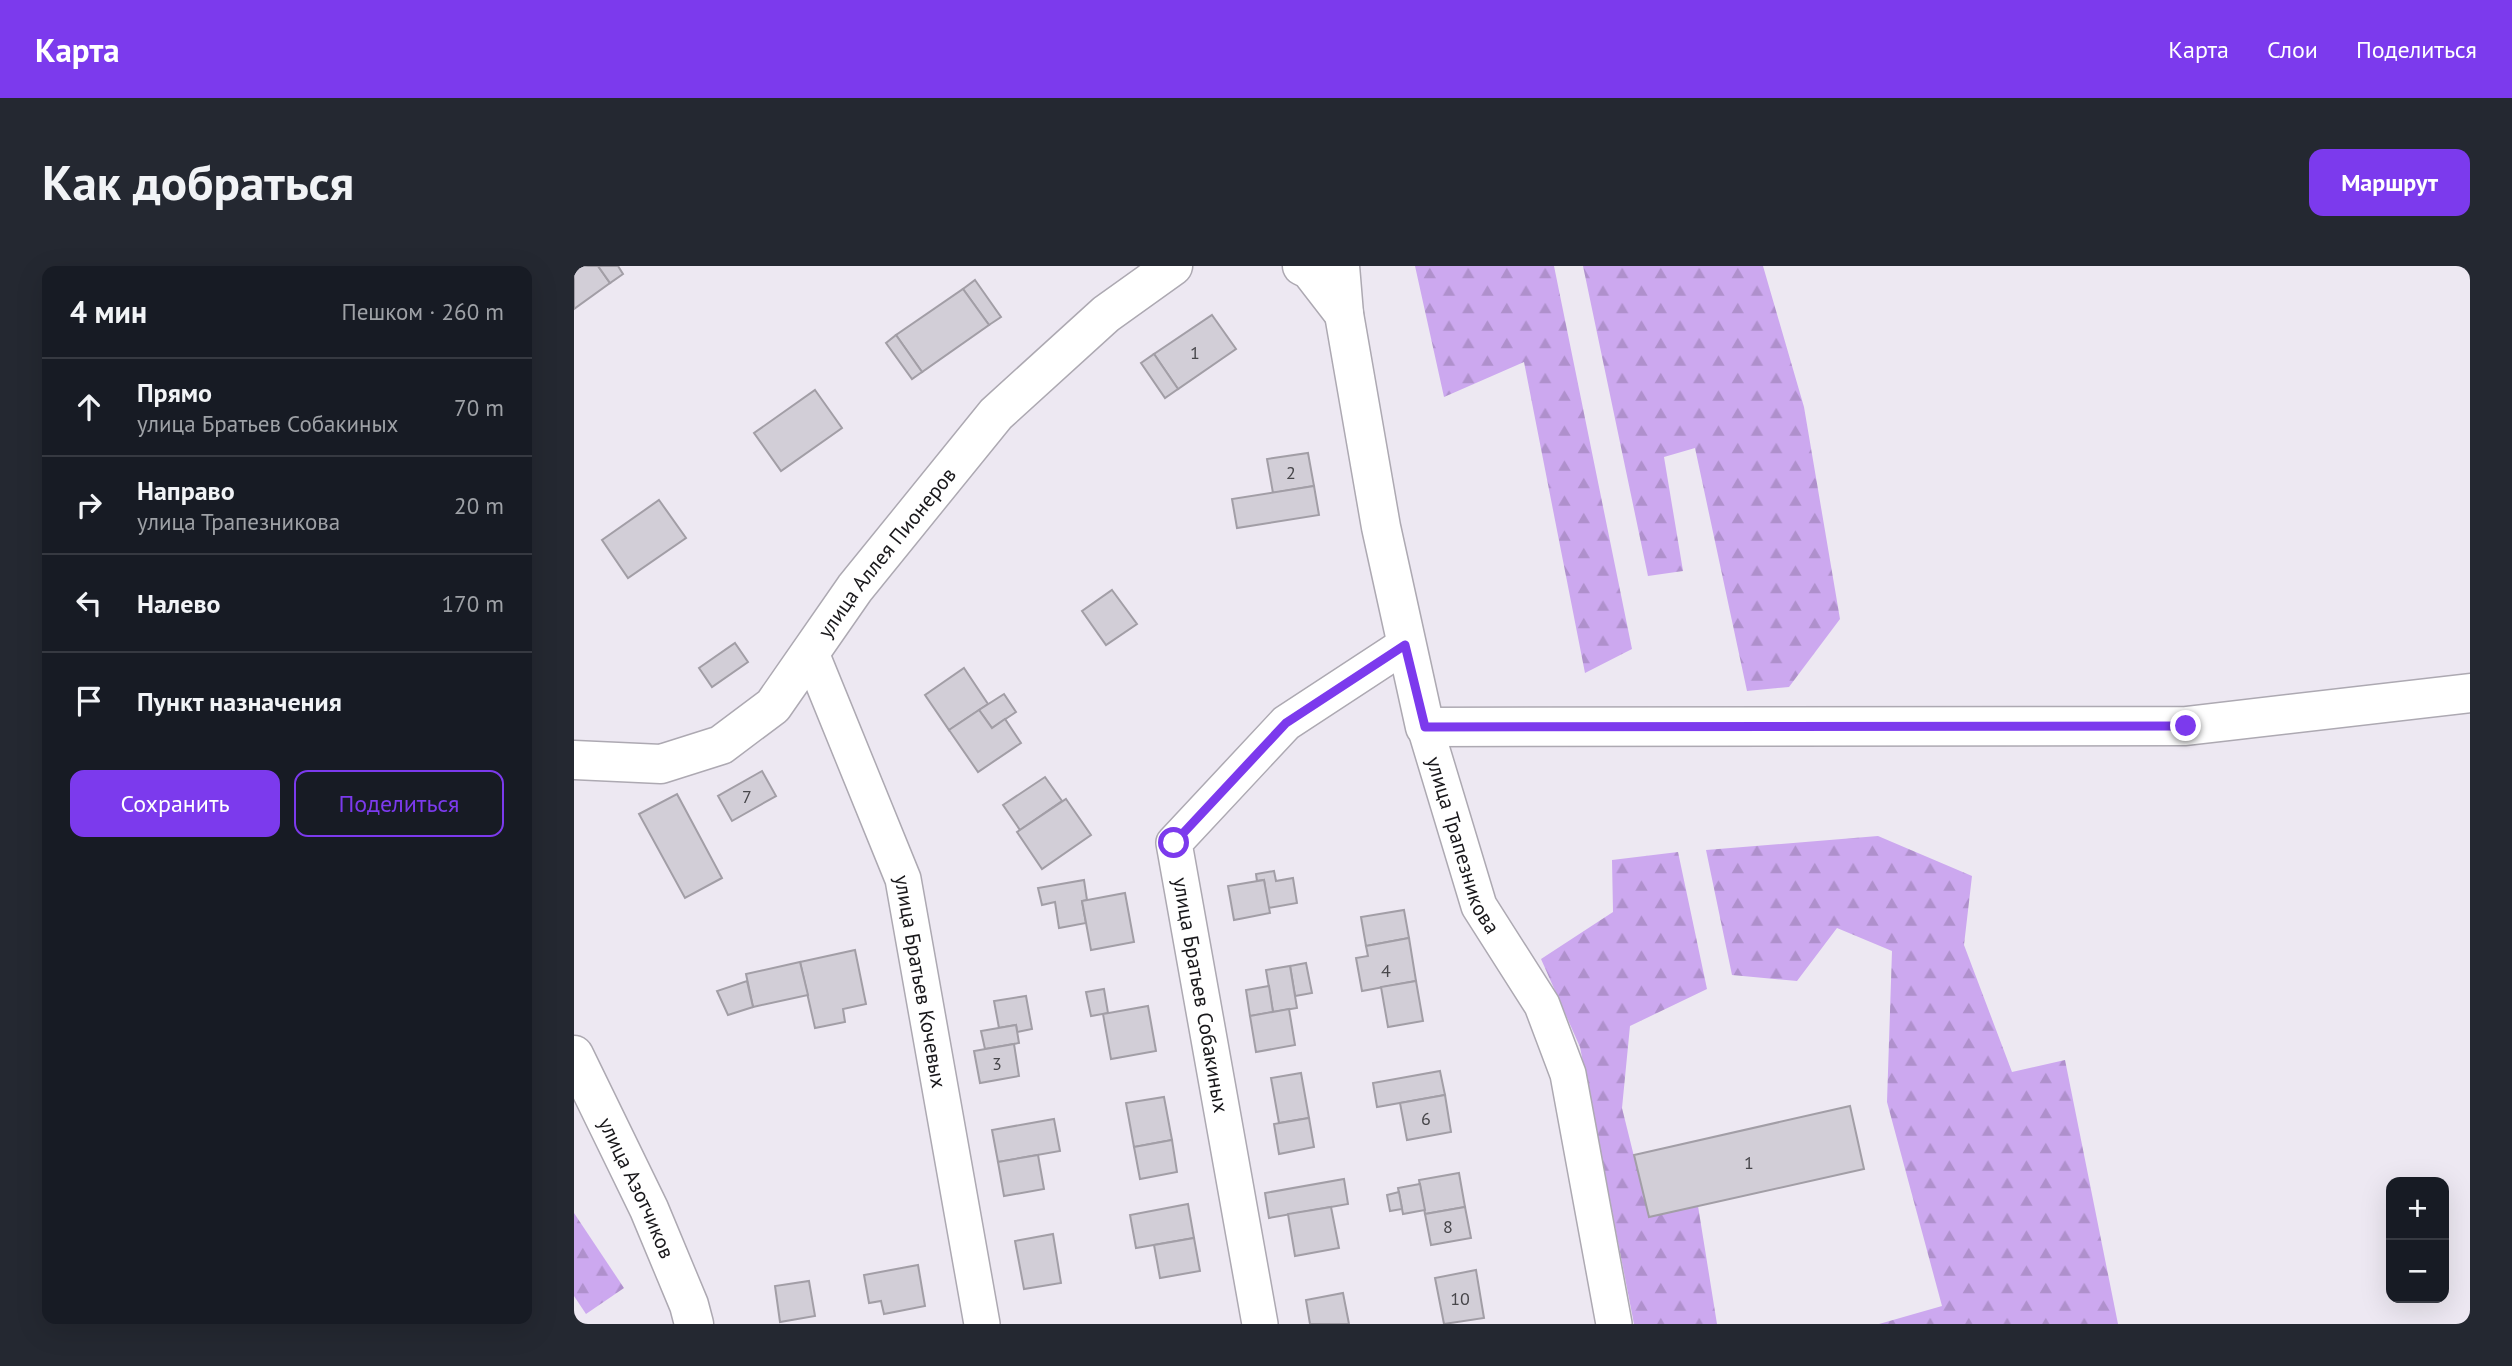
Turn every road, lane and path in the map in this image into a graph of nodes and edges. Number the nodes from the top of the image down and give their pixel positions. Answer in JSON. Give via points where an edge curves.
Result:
{"nodes":[{"id":1,"x":1173,"y":266,"type":"edge"},
{"id":2,"x":1302,"y":266,"type":"edge"},
{"id":3,"x":1340,"y":266,"type":"edge"},
{"id":4,"x":1344,"y":314,"type":"junction"},
{"id":5,"x":1405,"y":645,"type":"junction"},
{"id":6,"x":811,"y":653,"type":"junction"},
{"id":7,"x":2470,"y":693,"type":"edge"},
{"id":8,"x":1425,"y":727,"type":"junction"},
{"id":9,"x":574,"y":761,"type":"edge"},
{"id":10,"x":574,"y":1055,"type":"edge"},
{"id":11,"x":694,"y":1324,"type":"edge"},
{"id":12,"x":982,"y":1324,"type":"edge"},
{"id":13,"x":1260,"y":1324,"type":"edge"},
{"id":14,"x":1614,"y":1324,"type":"edge"}],
"edges":[{"from":1,"to":6,"type":"street","name":"улица Аллея Пионеров","via":[[1106,314],[996,414],[855,588]]},
{"from":2,"to":4,"type":"street"},
{"from":3,"to":4,"type":"street","name":"улица Трапезникова"},
{"from":4,"to":5,"type":"street","name":"улица Трапезникова"},
{"from":5,"to":8,"type":"street","name":"улица Трапезникова"},
{"from":5,"to":13,"type":"street","name":"улица Братьев Собакиных","via":[[1286,723],[1174,843]]},
{"from":6,"to":9,"type":"street","name":"улица Аллея Пионеров","via":[[773,706],[721,745],[661,764]]},
{"from":6,"to":12,"type":"street","name":"улица Братьев Кочевых","via":[[903,879]]},
{"from":7,"to":8,"type":"street","via":[[2186,726]]},
{"from":8,"to":14,"type":"street","name":"улица Трапезникова","via":[[1479,906],[1542,1005],[1567,1074]]},
{"from":10,"to":11,"type":"street","name":"улица Азотчиков","via":[[649,1209]]}]}
